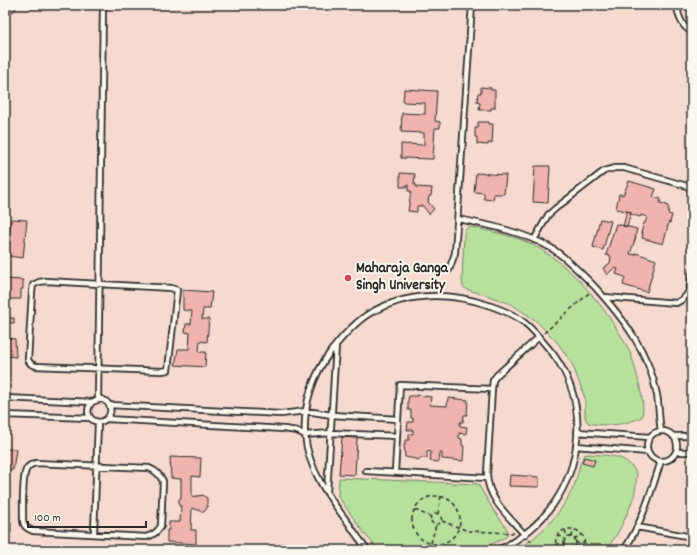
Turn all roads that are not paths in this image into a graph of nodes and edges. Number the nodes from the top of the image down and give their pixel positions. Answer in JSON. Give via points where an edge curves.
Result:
{"nodes":[{"id":1,"x":103,"y":5,"type":"edge"},
{"id":2,"x":472,"y":5,"type":"edge"},
{"id":3,"x":677,"y":5,"type":"edge"},
{"id":4,"x":692,"y":32,"type":"edge"},
{"id":5,"x":692,"y":190,"type":"edge"},
{"id":6,"x":458,"y":219,"type":"junction"},
{"id":7,"x":534,"y":240,"type":"junction"},
{"id":8,"x":449,"y":270,"type":"dead end"},
{"id":9,"x":692,"y":274,"type":"edge"},
{"id":10,"x":99,"y":284,"type":"junction"},
{"id":11,"x":604,"y":297,"type":"junction"},
{"id":12,"x":539,"y":337,"type":"junction"},
{"id":13,"x":336,"y":345,"type":"junction"},
{"id":14,"x":98,"y":368,"type":"junction"},
{"id":15,"x":492,"y":389,"type":"junction"},
{"id":16,"x":5,"y":398,"type":"edge"},
{"id":17,"x":98,"y":399,"type":"junction"},
{"id":18,"x":92,"y":402,"type":"junction"},
{"id":19,"x":110,"y":405,"type":"junction"},
{"id":20,"x":306,"y":411,"type":"junction"},
{"id":21,"x":5,"y":415,"type":"edge"},
{"id":22,"x":332,"y":416,"type":"junction"},
{"id":23,"x":90,"y":418,"type":"junction"},
{"id":24,"x":107,"y":419,"type":"junction"},
{"id":25,"x":398,"y":419,"type":"junction"},
{"id":26,"x":98,"y":422,"type":"junction"},
{"id":27,"x":661,"y":431,"type":"junction"},
{"id":28,"x":577,"y":432,"type":"junction"},
{"id":29,"x":330,"y":433,"type":"junction"},
{"id":30,"x":305,"y":434,"type":"junction"},
{"id":31,"x":397,"y":436,"type":"junction"},
{"id":32,"x":673,"y":436,"type":"junction"},
{"id":33,"x":692,"y":436,"type":"edge"},
{"id":34,"x":650,"y":437,"type":"junction"},
{"id":35,"x":576,"y":446,"type":"junction"},
{"id":36,"x":648,"y":452,"type":"junction"},
{"id":37,"x":676,"y":452,"type":"junction"},
{"id":38,"x":692,"y":452,"type":"edge"},
{"id":39,"x":661,"y":461,"type":"junction"},
{"id":40,"x":96,"y":465,"type":"junction"},
{"id":41,"x":366,"y":471,"type":"dead end"},
{"id":42,"x":396,"y":472,"type":"junction"},
{"id":43,"x":487,"y":478,"type":"junction"},
{"id":44,"x":327,"y":492,"type":"junction"},
{"id":45,"x":637,"y":527,"type":"junction"},
{"id":46,"x":94,"y":533,"type":"junction"},
{"id":47,"x":524,"y":534,"type":"junction"},
{"id":48,"x":692,"y":537,"type":"edge"},
{"id":49,"x":368,"y":550,"type":"edge"},
{"id":50,"x":498,"y":550,"type":"edge"},
{"id":51,"x":624,"y":550,"type":"edge"}],
"edges":[{"from":1,"to":10,"type":"lane"},
{"from":2,"to":6,"type":"lane"},
{"from":3,"to":4,"type":"lane","via":[[681,22]]},
{"from":5,"to":7,"type":"lane","via":[[687,186],[624,168],[604,171],[556,208],[548,216]]},
{"from":6,"to":7,"type":"lane","via":[[493,226]]},
{"from":6,"to":8,"type":"lane","via":[[456,253]]},
{"from":7,"to":11,"type":"lane","via":[[551,248],[580,271]]},
{"from":9,"to":11,"type":"lane","via":[[687,295],[676,303]]},
{"from":10,"to":14,"type":"lane"},
{"from":10,"to":14,"type":"lane","via":[[46,281],[34,285],[28,360],[36,366]]},
{"from":10,"to":14,"type":"lane","via":[[177,290],[168,370],[162,372]]},
{"from":11,"to":27,"type":"lane","via":[[633,334],[647,361],[656,393]]},
{"from":12,"to":13,"type":"lane","via":[[520,320],[499,309],[464,299],[437,295],[382,307],[357,323]]},
{"from":12,"to":15,"type":"lane","via":[[497,375]]},
{"from":12,"to":28,"type":"lane","via":[[553,352],[570,382],[575,400]]},
{"from":13,"to":20,"type":"lane","via":[[316,376]]},
{"from":13,"to":22,"type":"lane"},
{"from":14,"to":17,"type":"lane"},
{"from":15,"to":25,"type":"lane","via":[[400,385]]},
{"from":15,"to":43,"type":"lane"},
{"from":16,"to":18,"type":"lane"},
{"from":17,"to":18,"type":"lane"},
{"from":17,"to":19,"type":"lane"},
{"from":18,"to":23,"type":"lane","via":[[88,408]]},
{"from":19,"to":20,"type":"lane","via":[[281,414]]},
{"from":19,"to":24,"type":"lane"},
{"from":20,"to":22,"type":"lane"},
{"from":20,"to":30,"type":"lane"},
{"from":21,"to":23,"type":"lane"},
{"from":22,"to":25,"type":"lane"},
{"from":22,"to":29,"type":"lane"},
{"from":23,"to":26,"type":"lane"},
{"from":24,"to":26,"type":"lane"},
{"from":24,"to":30,"type":"lane","via":[[284,429]]},
{"from":25,"to":31,"type":"lane"},
{"from":26,"to":40,"type":"lane"},
{"from":27,"to":32,"type":"lane"},
{"from":27,"to":34,"type":"lane"},
{"from":28,"to":34,"type":"lane"},
{"from":28,"to":35,"type":"lane"},
{"from":29,"to":30,"type":"lane"},
{"from":29,"to":31,"type":"lane"},
{"from":29,"to":44,"type":"lane"},
{"from":30,"to":44,"type":"lane","via":[[313,468]]},
{"from":31,"to":42,"type":"lane"},
{"from":32,"to":33,"type":"lane"},
{"from":32,"to":37,"type":"lane","via":[[676,441]]},
{"from":34,"to":36,"type":"lane","via":[[646,445]]},
{"from":35,"to":36,"type":"lane"},
{"from":35,"to":47,"type":"lane","via":[[563,490],[552,508]]},
{"from":36,"to":39,"type":"lane","via":[[652,458]]},
{"from":37,"to":38,"type":"lane"},
{"from":37,"to":39,"type":"lane","via":[[670,458]]},
{"from":39,"to":45,"type":"lane"},
{"from":40,"to":46,"type":"lane"},
{"from":40,"to":46,"type":"lane","via":[[156,470],[162,481],[161,526],[152,536]]},
{"from":40,"to":46,"type":"lane","via":[[31,464],[24,476],[22,518],[26,529],[32,531]]},
{"from":41,"to":42,"type":"lane"},
{"from":42,"to":43,"type":"lane"},
{"from":43,"to":47,"type":"lane","via":[[495,500]]},
{"from":44,"to":49,"type":"lane"},
{"from":45,"to":48,"type":"lane"},
{"from":45,"to":51,"type":"lane"},
{"from":47,"to":50,"type":"lane"}]}
